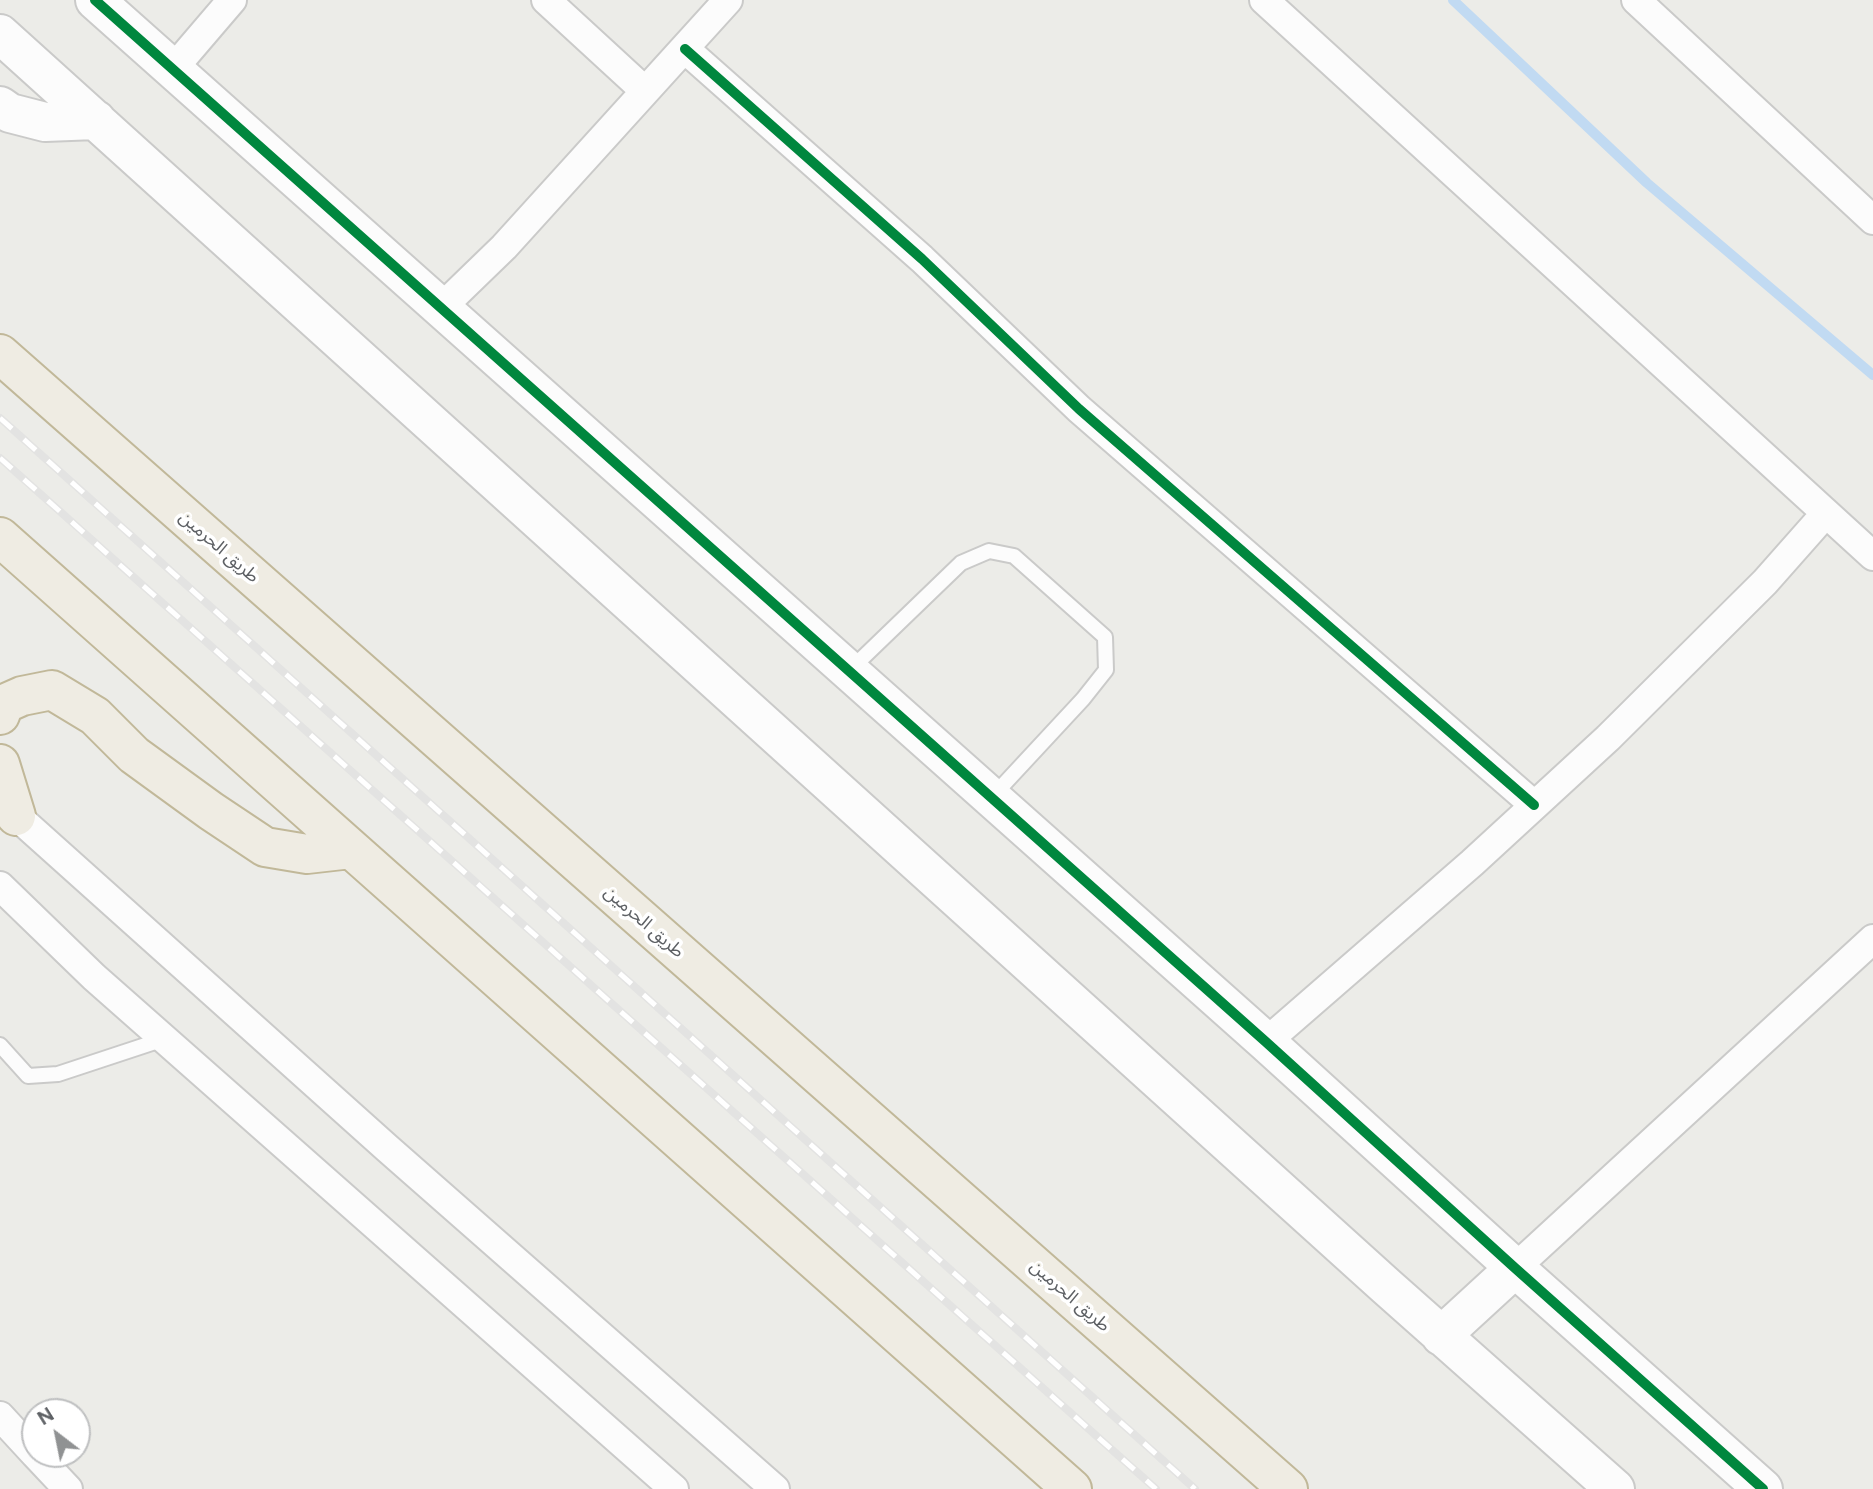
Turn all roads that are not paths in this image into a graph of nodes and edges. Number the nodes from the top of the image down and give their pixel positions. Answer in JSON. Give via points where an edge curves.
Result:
{"nodes":[{"id":1,"x":95,"y":0,"type":"edge"},
{"id":2,"x":232,"y":0,"type":"edge"},
{"id":3,"x":546,"y":0,"type":"edge"},
{"id":4,"x":728,"y":0,"type":"edge"},
{"id":5,"x":1264,"y":0,"type":"edge"},
{"id":6,"x":1636,"y":0,"type":"edge"},
{"id":7,"x":0,"y":34,"type":"edge"},
{"id":8,"x":685,"y":49,"type":"junction"},
{"id":9,"x":173,"y":69,"type":"junction"},
{"id":10,"x":645,"y":91,"type":"junction"},
{"id":11,"x":0,"y":106,"type":"edge"},
{"id":12,"x":96,"y":120,"type":"junction"},
{"id":13,"x":1873,"y":220,"type":"edge"},
{"id":14,"x":442,"y":308,"type":"junction"},
{"id":15,"x":0,"y":354,"type":"edge"},
{"id":16,"x":1826,"y":513,"type":"junction"},
{"id":17,"x":0,"y":537,"type":"edge"},
{"id":18,"x":1873,"y":555,"type":"edge"},
{"id":19,"x":849,"y":671,"type":"junction"},
{"id":20,"x":0,"y":715,"type":"edge"},
{"id":21,"x":0,"y":764,"type":"edge"},
{"id":22,"x":991,"y":798,"type":"junction"},
{"id":23,"x":1534,"y":805,"type":"junction"},
{"id":24,"x":8,"y":808,"type":"edge"},
{"id":25,"x":351,"y":849,"type":"junction"},
{"id":26,"x":0,"y":886,"type":"edge"},
{"id":27,"x":1873,"y":939,"type":"edge"},
{"id":28,"x":164,"y":1039,"type":"junction"},
{"id":29,"x":1266,"y":1042,"type":"junction"},
{"id":30,"x":0,"y":1045,"type":"edge"},
{"id":31,"x":1514,"y":1268,"type":"junction"},
{"id":32,"x":1441,"y":1336,"type":"junction"},
{"id":33,"x":0,"y":1416,"type":"edge"},
{"id":34,"x":21,"y":1439,"type":"edge"},
{"id":35,"x":1018,"y":1440,"type":"junction"},
{"id":36,"x":48,"y":1468,"type":"edge"},
{"id":37,"x":68,"y":1489,"type":"edge"},
{"id":38,"x":674,"y":1489,"type":"edge"},
{"id":39,"x":775,"y":1489,"type":"edge"},
{"id":40,"x":1057,"y":1489,"type":"edge"},
{"id":41,"x":1072,"y":1489,"type":"edge"},
{"id":42,"x":1288,"y":1489,"type":"edge"},
{"id":43,"x":1615,"y":1489,"type":"edge"},
{"id":44,"x":1763,"y":1489,"type":"edge"}],
"edges":[{"from":1,"to":9,"type":"street"},
{"from":2,"to":9,"type":"street"},
{"from":3,"to":10,"type":"street"},
{"from":4,"to":8,"type":"street"},
{"from":5,"to":16,"type":"street"},
{"from":6,"to":13,"type":"street"},
{"from":7,"to":12,"type":"street"},
{"from":8,"to":10,"type":"street"},
{"from":8,"to":23,"type":"street","via":[[922,259],[1079,409]]},
{"from":9,"to":14,"type":"street"},
{"from":10,"to":14,"type":"street","via":[[504,247]]},
{"from":11,"to":12,"type":"street","via":[[46,122]]},
{"from":12,"to":32,"type":"street"},
{"from":14,"to":19,"type":"street"},
{"from":15,"to":42,"type":"highway","name":"طريق الحرمين"},
{"from":16,"to":18,"type":"street"},
{"from":16,"to":23,"type":"street","via":[[1708,639]]},
{"from":17,"to":25,"type":"highway"},
{"from":19,"to":22,"type":"street"},
{"from":19,"to":22,"type":"lane","via":[[961,562],[989,551],[1014,556],[1035,574],[1105,637],[1106,670]]},
{"from":20,"to":25,"type":"highway","via":[[4,704],[52,690],[95,716],[134,755],[265,847],[307,854]]},
{"from":21,"to":24,"type":"highway"},
{"from":22,"to":29,"type":"street"},
{"from":23,"to":29,"type":"street"},
{"from":24,"to":39,"type":"street"},
{"from":25,"to":35,"type":"highway"},
{"from":26,"to":28,"type":"street"},
{"from":27,"to":31,"type":"street"},
{"from":28,"to":30,"type":"lane","via":[[58,1074],[28,1076]]},
{"from":28,"to":38,"type":"street"},
{"from":29,"to":31,"type":"street"},
{"from":31,"to":32,"type":"street"},
{"from":31,"to":44,"type":"street"},
{"from":32,"to":43,"type":"street"},
{"from":33,"to":34,"type":"street"},
{"from":35,"to":40,"type":"highway"},
{"from":35,"to":41,"type":"highway"},
{"from":36,"to":37,"type":"street"}]}
